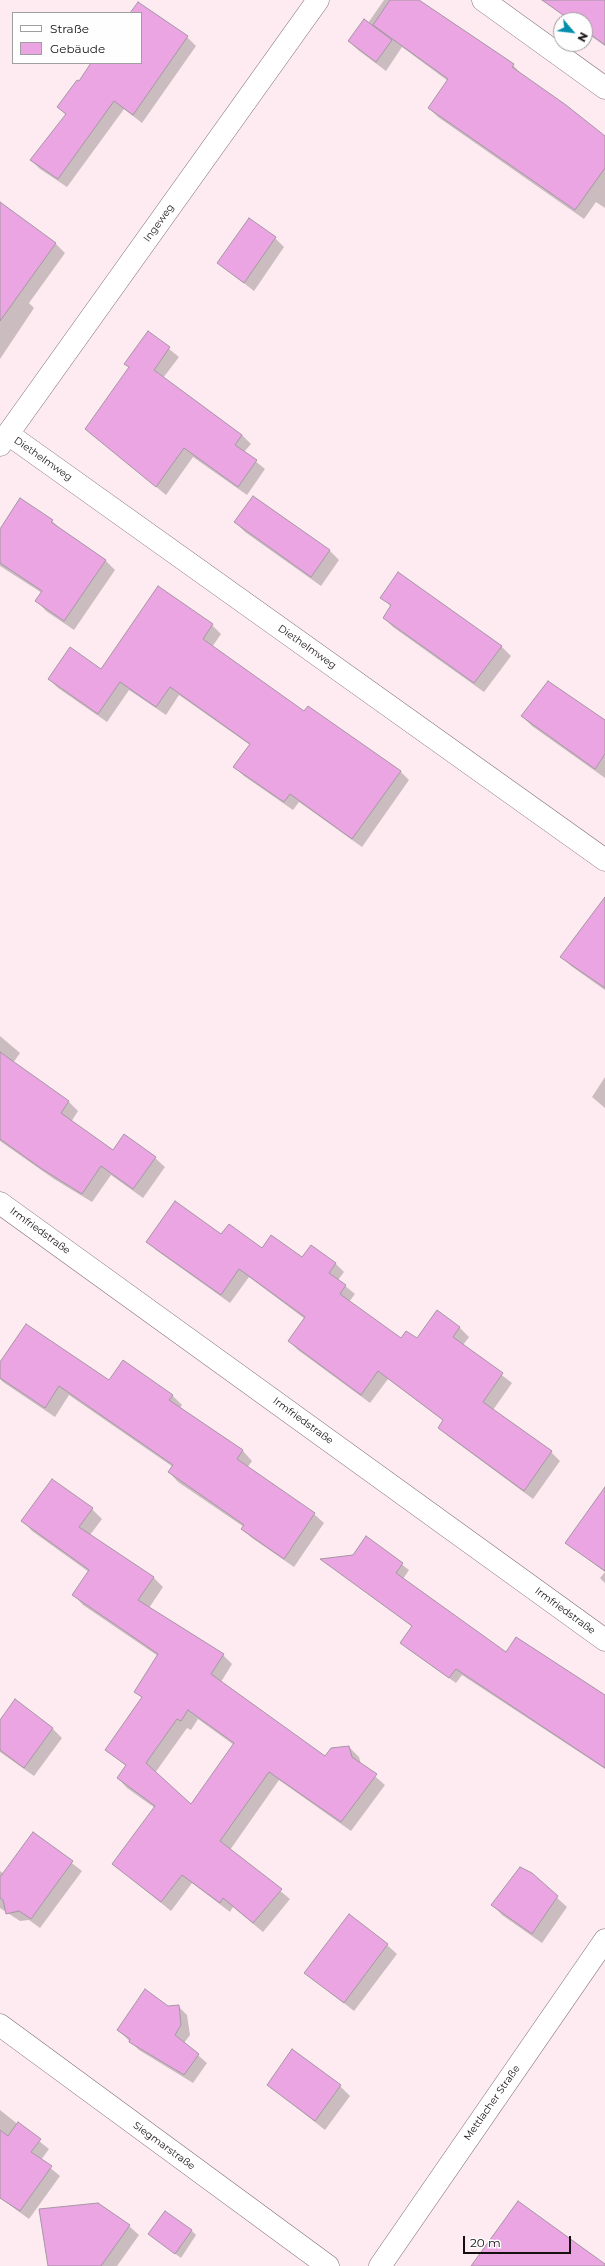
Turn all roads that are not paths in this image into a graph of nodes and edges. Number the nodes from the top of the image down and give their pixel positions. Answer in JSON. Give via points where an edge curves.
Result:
{"nodes":[{"id":1,"x":318,"y":0,"type":"edge"},
{"id":2,"x":483,"y":0,"type":"edge"},
{"id":3,"x":605,"y":88,"type":"edge"},
{"id":4,"x":4,"y":440,"type":"edge"},
{"id":5,"x":605,"y":860,"type":"edge"},
{"id":6,"x":0,"y":1202,"type":"edge"},
{"id":7,"x":605,"y":1640,"type":"edge"},
{"id":8,"x":605,"y":1940,"type":"edge"},
{"id":9,"x":0,"y":2025,"type":"edge"},
{"id":10,"x":328,"y":2266,"type":"edge"},
{"id":11,"x":380,"y":2266,"type":"edge"}],
"edges":[{"from":1,"to":4,"type":"street","name":"Ingeweg"},
{"from":2,"to":3,"type":"street"},
{"from":4,"to":5,"type":"street","name":"Diethelmweg"},
{"from":6,"to":7,"type":"street","name":"Irmfriedstraße"},
{"from":8,"to":11,"type":"street","name":"Mettlacher Straße"},
{"from":9,"to":10,"type":"street","name":"Siegmarstraße"}]}
